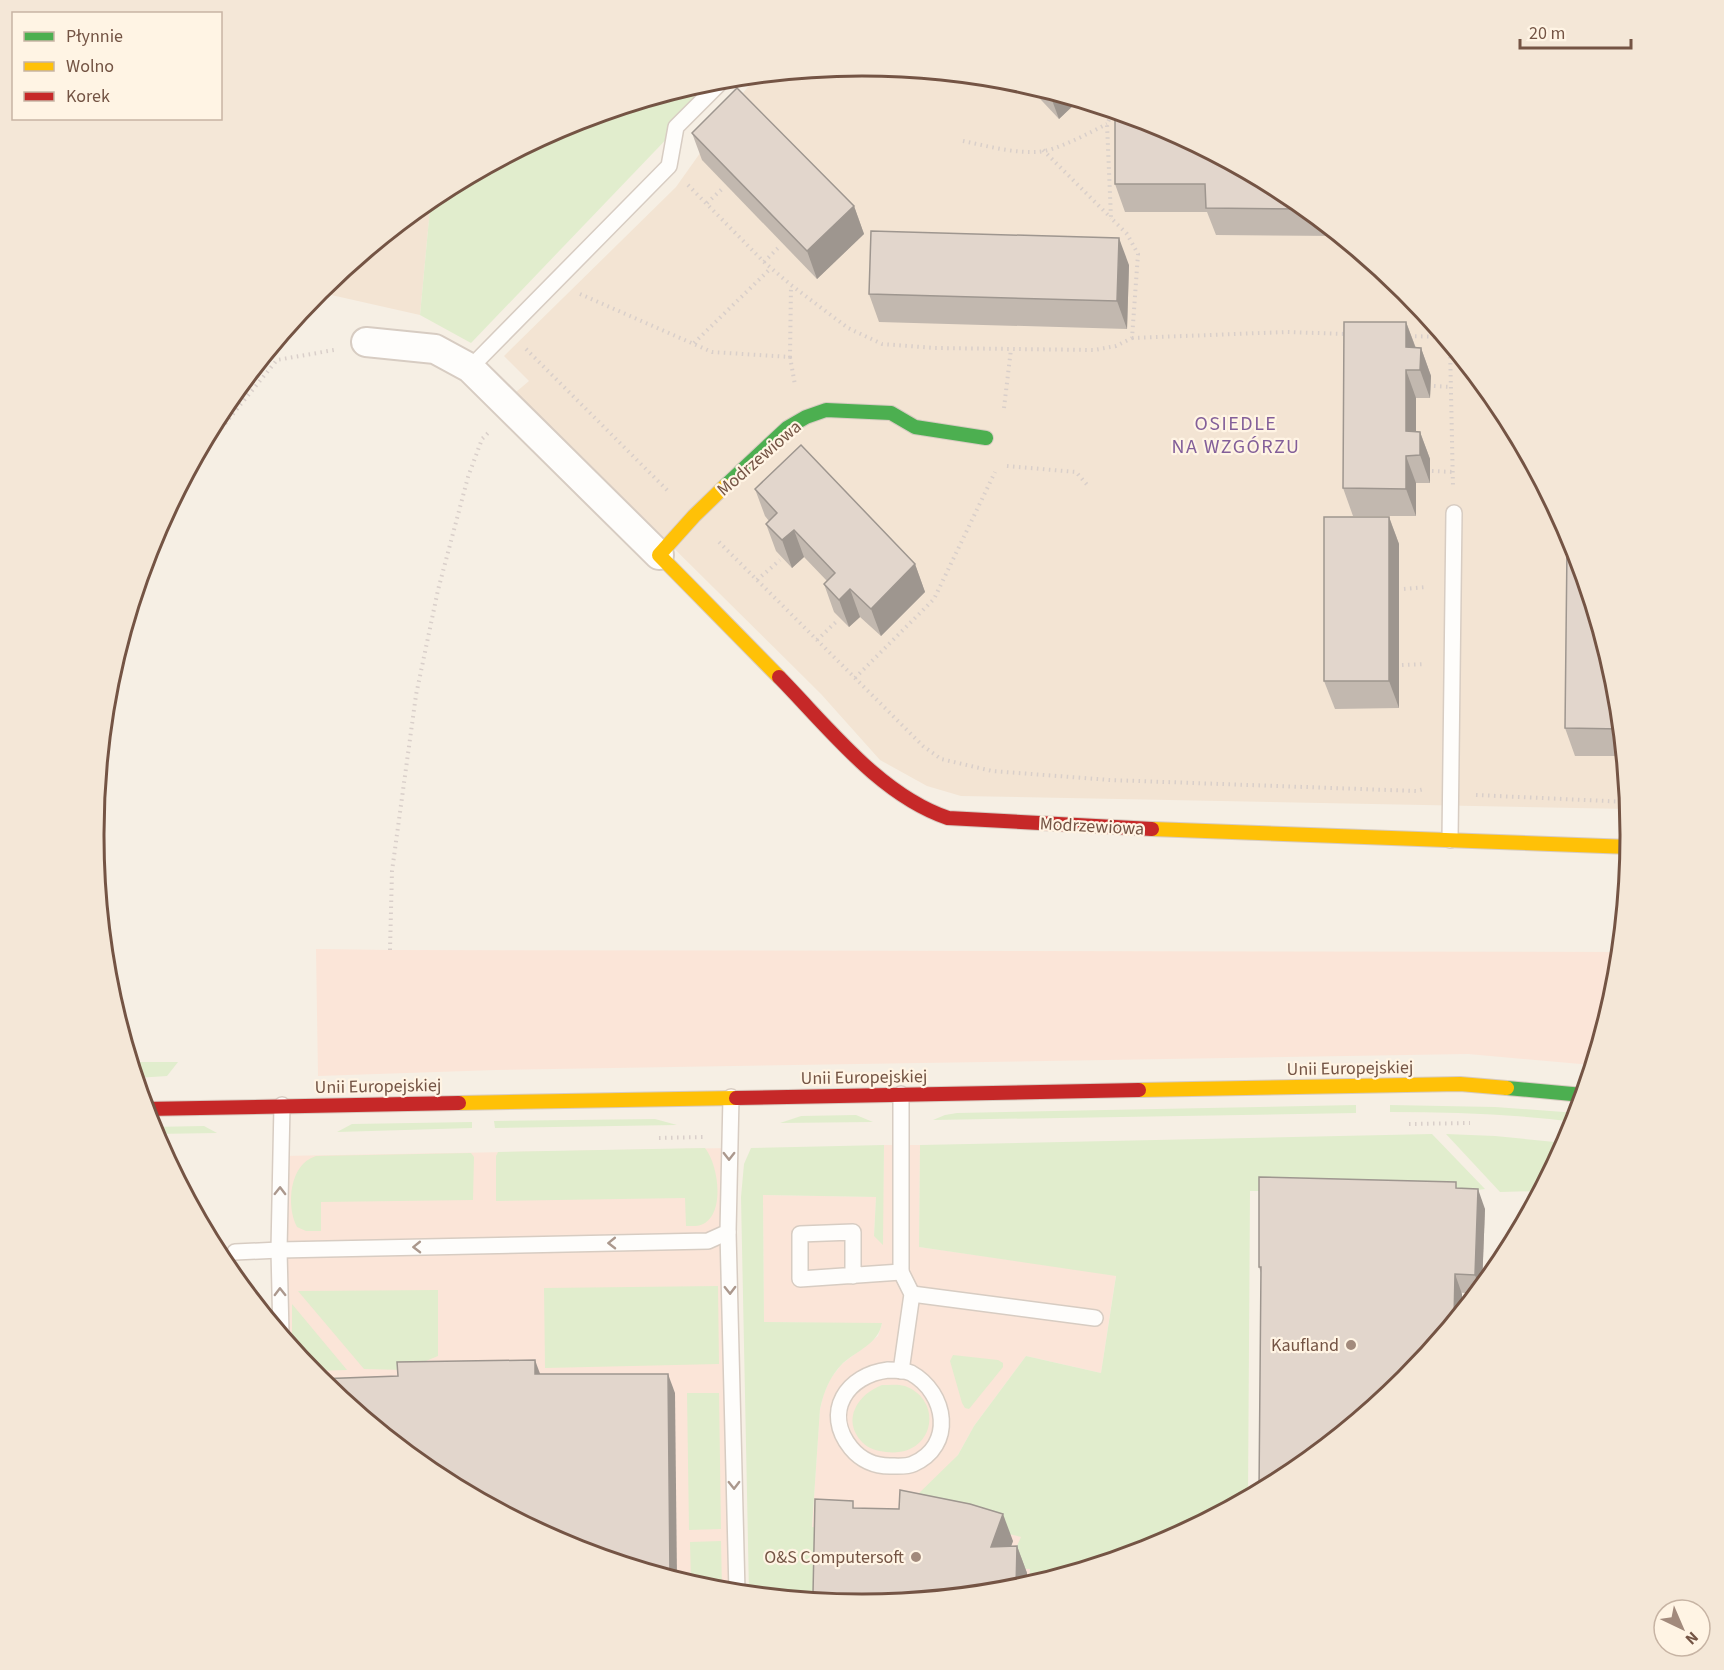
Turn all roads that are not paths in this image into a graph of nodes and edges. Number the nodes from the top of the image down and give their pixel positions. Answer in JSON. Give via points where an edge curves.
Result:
{"nodes":[{"id":1,"x":711,"y":92,"type":"edge"},
{"id":2,"x":366,"y":342,"type":"road end"},
{"id":3,"x":471,"y":368,"type":"junction"},
{"id":4,"x":986,"y":438,"type":"dead end"},
{"id":5,"x":1454,"y":513,"type":"road end"},
{"id":6,"x":659,"y":555,"type":"junction"},
{"id":7,"x":1450,"y":840,"type":"junction"},
{"id":8,"x":1620,"y":847,"type":"edge"},
{"id":9,"x":902,"y":1094,"type":"junction"},
{"id":10,"x":1574,"y":1094,"type":"edge"},
{"id":11,"x":731,"y":1097,"type":"junction"},
{"id":12,"x":282,"y":1105,"type":"junction"},
{"id":13,"x":155,"y":1109,"type":"edge"},
{"id":14,"x":729,"y":1232,"type":"junction"},
{"id":15,"x":279,"y":1250,"type":"junction"},
{"id":16,"x":235,"y":1252,"type":"dead end"},
{"id":17,"x":901,"y":1272,"type":"junction"},
{"id":18,"x":854,"y":1276,"type":"junction"},
{"id":19,"x":912,"y":1294,"type":"junction"},
{"id":20,"x":1095,"y":1318,"type":"dead end"},
{"id":21,"x":281,"y":1322,"type":"edge"},
{"id":22,"x":902,"y":1371,"type":"junction"},
{"id":23,"x":737,"y":1583,"type":"edge"}],
"edges":[{"from":1,"to":3,"type":"lane","via":[[676,127],[669,166]]},
{"from":2,"to":3,"type":"street","name":"Modrzewiowa","via":[[435,349]]},
{"from":3,"to":6,"type":"street","name":"Modrzewiowa"},
{"from":4,"to":6,"type":"street","name":"Modrzewiowa","via":[[915,428],[891,412],[826,410],[806,417],[787,428],[694,516]]},
{"from":5,"to":7,"type":"lane"},
{"from":6,"to":7,"type":"street","name":"Modrzewiowa","via":[[871,771],[900,797],[926,811],[948,818]]},
{"from":7,"to":8,"type":"street","name":"Modrzewiowa"},
{"from":9,"to":10,"type":"street","name":"Unii Europejskiej","via":[[1460,1084]]},
{"from":9,"to":11,"type":"street","name":"Unii Europejskiej"},
{"from":9,"to":17,"type":"lane"},
{"from":11,"to":12,"type":"street","name":"Unii Europejskiej"},
{"from":11,"to":14,"type":"lane","one_way":true},
{"from":12,"to":13,"type":"street","name":"Unii Europejskiej"},
{"from":15,"to":12,"type":"lane","one_way":true},
{"from":14,"to":15,"type":"lane","one_way":true,"via":[[708,1241]]},
{"from":14,"to":23,"type":"lane","one_way":true},
{"from":15,"to":16,"type":"lane"},
{"from":21,"to":15,"type":"lane","one_way":true},
{"from":17,"to":18,"type":"lane"},
{"from":17,"to":19,"type":"lane"},
{"from":18,"to":18,"type":"lane","via":[[800,1279],[800,1234],[853,1232]]},
{"from":19,"to":20,"type":"lane"},
{"from":19,"to":22,"type":"lane"},
{"from":22,"to":22,"type":"lane","via":[[921,1380],[937,1401],[943,1425],[940,1437],[912,1465],[878,1466],[850,1448],[840,1427],[840,1407],[844,1395],[861,1377],[875,1371]]}]}
